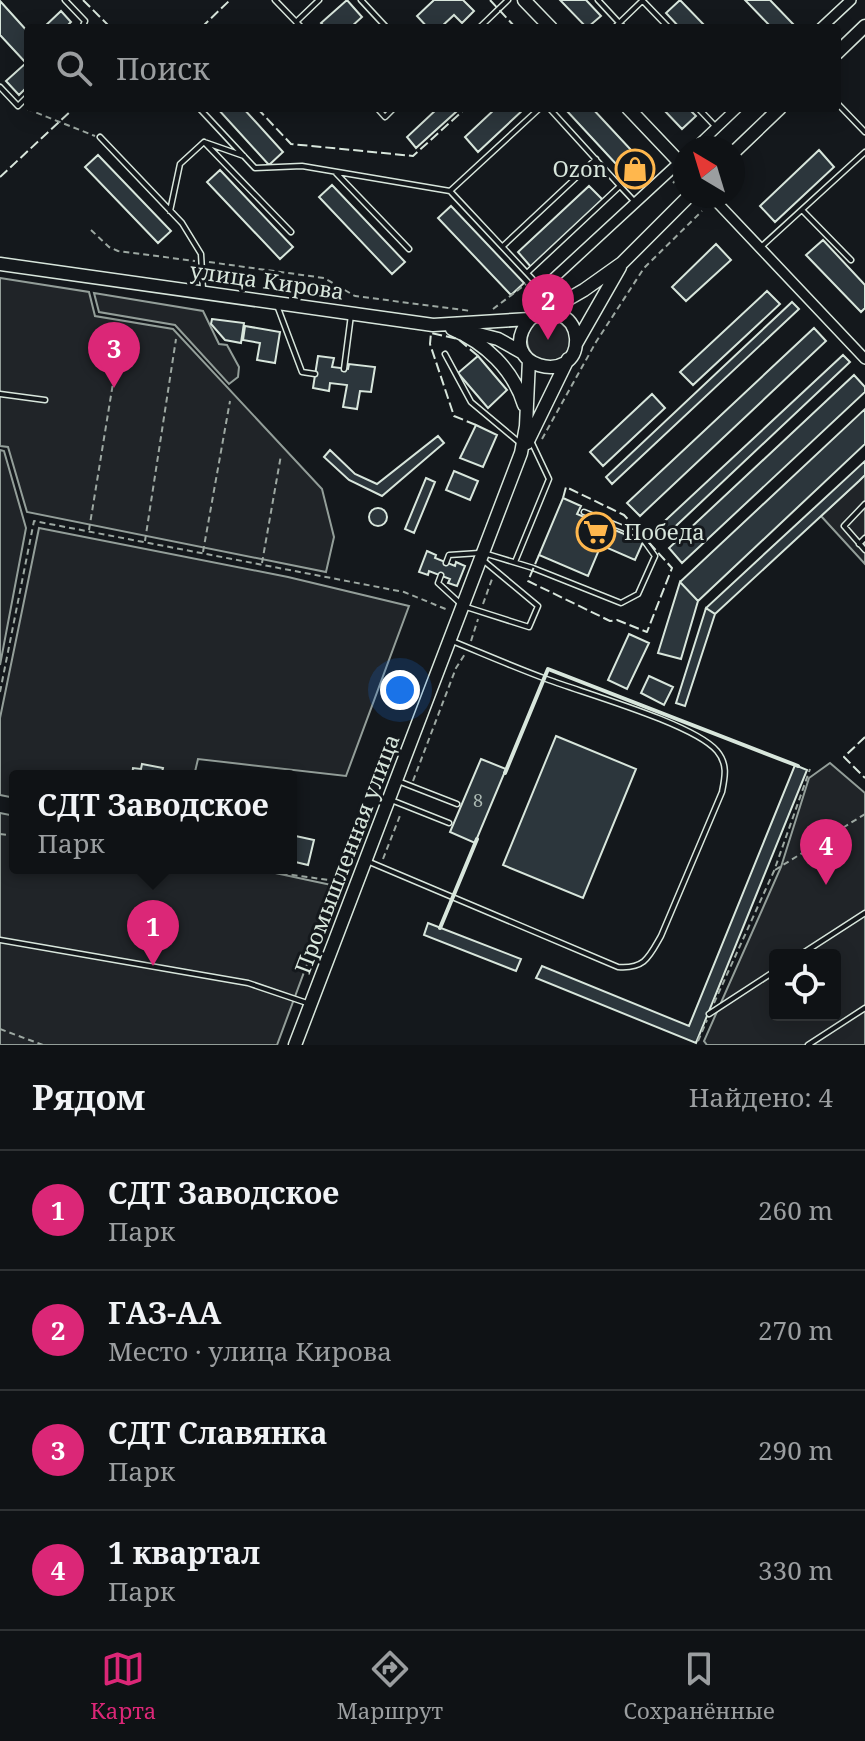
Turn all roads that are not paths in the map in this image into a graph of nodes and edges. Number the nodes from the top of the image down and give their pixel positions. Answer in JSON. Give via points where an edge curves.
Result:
{"nodes":[{"id":1,"x":65,"y":0,"type":"edge"},
{"id":2,"x":275,"y":0,"type":"edge"},
{"id":3,"x":319,"y":0,"type":"edge"},
{"id":4,"x":361,"y":0,"type":"edge"},
{"id":5,"x":508,"y":0,"type":"edge"},
{"id":6,"x":524,"y":0,"type":"edge"},
{"id":7,"x":598,"y":0,"type":"edge"},
{"id":8,"x":642,"y":0,"type":"edge"},
{"id":9,"x":851,"y":0,"type":"edge"},
{"id":10,"x":296,"y":22,"type":"joint"},
{"id":11,"x":619,"y":23,"type":"joint"},
{"id":12,"x":84,"y":24,"type":"edge"},
{"id":13,"x":383,"y":24,"type":"edge"},
{"id":14,"x":483,"y":24,"type":"edge"},
{"id":15,"x":547,"y":24,"type":"edge"},
{"id":16,"x":665,"y":24,"type":"edge"},
{"id":17,"x":825,"y":24,"type":"edge"},
{"id":18,"x":865,"y":26,"type":"edge"},
{"id":19,"x":841,"y":49,"type":"edge"},
{"id":20,"x":0,"y":87,"type":"edge"},
{"id":21,"x":24,"y":100,"type":"edge"},
{"id":22,"x":841,"y":107,"type":"edge"},
{"id":23,"x":203,"y":112,"type":"edge"},
{"id":24,"x":536,"y":112,"type":"edge"},
{"id":25,"x":553,"y":112,"type":"edge"},
{"id":26,"x":632,"y":112,"type":"edge"},
{"id":27,"x":702,"y":112,"type":"edge"},
{"id":28,"x":733,"y":112,"type":"edge"},
{"id":29,"x":776,"y":112,"type":"edge"},
{"id":30,"x":717,"y":128,"type":"junction"},
{"id":31,"x":865,"y":132,"type":"edge"},
{"id":32,"x":708,"y":136,"type":"edge"},
{"id":33,"x":100,"y":137,"type":"road end"},
{"id":34,"x":204,"y":142,"type":"junction"},
{"id":35,"x":745,"y":142,"type":"edge"},
{"id":36,"x":865,"y":152,"type":"edge"},
{"id":37,"x":244,"y":156,"type":"junction"},
{"id":38,"x":673,"y":156,"type":"edge"},
{"id":39,"x":596,"y":159,"type":"junction"},
{"id":40,"x":335,"y":171,"type":"junction"},
{"id":41,"x":673,"y":173,"type":"edge"},
{"id":42,"x":620,"y":186,"type":"junction"},
{"id":43,"x":450,"y":191,"type":"junction"},
{"id":44,"x":635,"y":202,"type":"junction"},
{"id":45,"x":677,"y":208,"type":"edge"},
{"id":46,"x":722,"y":208,"type":"edge"},
{"id":47,"x":802,"y":210,"type":"junction"},
{"id":48,"x":170,"y":211,"type":"junction"},
{"id":49,"x":291,"y":232,"type":"dead end"},
{"id":50,"x":503,"y":246,"type":"junction"},
{"id":51,"x":409,"y":249,"type":"dead end"},
{"id":52,"x":759,"y":249,"type":"junction"},
{"id":53,"x":851,"y":260,"type":"dead end"},
{"id":54,"x":622,"y":263,"type":"junction"},
{"id":55,"x":0,"y":264,"type":"edge"},
{"id":56,"x":528,"y":272,"type":"junction"},
{"id":57,"x":542,"y":289,"type":"junction"},
{"id":58,"x":203,"y":292,"type":"junction"},
{"id":59,"x":276,"y":302,"type":"junction"},
{"id":60,"x":351,"y":313,"type":"junction"},
{"id":61,"x":538,"y":315,"type":"junction"},
{"id":62,"x":433,"y":325,"type":"junction"},
{"id":63,"x":452,"y":329,"type":"junction"},
{"id":64,"x":576,"y":344,"type":"junction"},
{"id":65,"x":445,"y":354,"type":"dead end"},
{"id":66,"x":526,"y":356,"type":"junction"},
{"id":67,"x":569,"y":359,"type":"junction"},
{"id":68,"x":865,"y":359,"type":"edge"},
{"id":69,"x":344,"y":369,"type":"dead end"},
{"id":70,"x":315,"y":374,"type":"dead end"},
{"id":71,"x":0,"y":394,"type":"edge"},
{"id":72,"x":45,"y":400,"type":"dead end"},
{"id":73,"x":527,"y":414,"type":"junction"},
{"id":74,"x":528,"y":446,"type":"junction"},
{"id":75,"x":865,"y":504,"type":"edge"},
{"id":76,"x":584,"y":512,"type":"dead end"},
{"id":77,"x":865,"y":538,"type":"edge"},
{"id":78,"x":859,"y":544,"type":"junction"},
{"id":79,"x":865,"y":550,"type":"edge"},
{"id":80,"x":483,"y":556,"type":"junction"},
{"id":81,"x":515,"y":562,"type":"junction"},
{"id":82,"x":446,"y":563,"type":"dead end"},
{"id":83,"x":441,"y":575,"type":"dead end"},
{"id":84,"x":462,"y":610,"type":"junction"},
{"id":85,"x":450,"y":640,"type":"junction"},
{"id":86,"x":396,"y":780,"type":"junction"},
{"id":87,"x":388,"y":799,"type":"junction"},
{"id":88,"x":457,"y":804,"type":"dead end"},
{"id":89,"x":449,"y":823,"type":"dead end"},
{"id":90,"x":365,"y":860,"type":"junction"},
{"id":91,"x":865,"y":913,"type":"edge"},
{"id":92,"x":0,"y":940,"type":"edge"},
{"id":93,"x":809,"y":949,"type":"edge"},
{"id":94,"x":769,"y":975,"type":"edge"},
{"id":95,"x":311,"y":1004,"type":"junction"},
{"id":96,"x":865,"y":1008,"type":"edge"},
{"id":97,"x":709,"y":1014,"type":"road end"},
{"id":98,"x":295,"y":1045,"type":"edge"},
{"id":99,"x":808,"y":1045,"type":"edge"}],
"edges":[{"from":1,"to":12,"type":"lane"},
{"from":2,"to":10,"type":"lane"},
{"from":3,"to":10,"type":"lane"},
{"from":4,"to":13,"type":"lane"},
{"from":5,"to":14,"type":"lane"},
{"from":6,"to":15,"type":"main road"},
{"from":7,"to":11,"type":"lane"},
{"from":8,"to":11,"type":"lane"},
{"from":8,"to":16,"type":"lane"},
{"from":9,"to":17,"type":"street"},
{"from":18,"to":19,"type":"main road"},
{"from":20,"to":21,"type":"lane","via":[[18,106]]},
{"from":22,"to":31,"type":"lane"},
{"from":23,"to":37,"type":"lane"},
{"from":24,"to":43,"type":"lane"},
{"from":25,"to":39,"type":"lane"},
{"from":26,"to":38,"type":"main road"},
{"from":27,"to":30,"type":"lane"},
{"from":28,"to":30,"type":"street"},
{"from":29,"to":35,"type":"main road"},
{"from":30,"to":32,"type":"street"},
{"from":33,"to":48,"type":"lane"},
{"from":34,"to":37,"type":"lane"},
{"from":34,"to":48,"type":"lane","via":[[180,164]]},
{"from":34,"to":49,"type":"lane"},
{"from":36,"to":47,"type":"lane"},
{"from":37,"to":40,"type":"lane","via":[[255,168]]},
{"from":39,"to":42,"type":"lane"},
{"from":39,"to":50,"type":"lane"},
{"from":40,"to":43,"type":"lane"},
{"from":40,"to":51,"type":"lane"},
{"from":41,"to":44,"type":"street"},
{"from":42,"to":44,"type":"lane"},
{"from":42,"to":56,"type":"lane"},
{"from":43,"to":50,"type":"lane"},
{"from":44,"to":57,"type":"street"},
{"from":45,"to":54,"type":"main road","name":"улица Кирова"},
{"from":46,"to":52,"type":"street"},
{"from":47,"to":52,"type":"lane"},
{"from":47,"to":53,"type":"lane"},
{"from":48,"to":58,"type":"lane","via":[[201,254]]},
{"from":50,"to":56,"type":"lane"},
{"from":52,"to":68,"type":"street"},
{"from":54,"to":61,"type":"main road","name":"улица Кирова"},
{"from":54,"to":64,"type":"main road"},
{"from":55,"to":58,"type":"main road","name":"улица Кирова"},
{"from":56,"to":57,"type":"lane"},
{"from":57,"to":61,"type":"street","via":[[534,302]]},
{"from":58,"to":59,"type":"main road","name":"улица Кирова"},
{"from":59,"to":60,"type":"main road","name":"улица Кирова"},
{"from":59,"to":70,"type":"lane","via":[[302,372]]},
{"from":60,"to":62,"type":"main road","name":"улица Кирова"},
{"from":60,"to":69,"type":"lane"},
{"from":61,"to":62,"type":"main road","name":"улица Кирова"},
{"from":61,"to":64,"type":"main road","via":[[554,312],[569,320]]},
{"from":61,"to":66,"type":"main road","via":[[521,335]]},
{"from":62,"to":63,"type":"main road"},
{"from":63,"to":66,"type":"main road","via":[[498,339]]},
{"from":63,"to":73,"type":"main road","via":[[492,353],[517,388]]},
{"from":64,"to":67,"type":"main road"},
{"from":65,"to":74,"type":"lane","via":[[471,402]]},
{"from":66,"to":67,"type":"main road","via":[[536,365],[553,367]]},
{"from":66,"to":73,"type":"main road"},
{"from":67,"to":74,"type":"main road"},
{"from":71,"to":72,"type":"lane"},
{"from":73,"to":74,"type":"main road"},
{"from":74,"to":80,"type":"main road","name":"Промышленная улица"},
{"from":74,"to":81,"type":"lane","via":[[549,479]]},
{"from":75,"to":78,"type":"lane","via":[[844,525]]},
{"from":76,"to":81,"type":"lane","via":[[640,535],[655,556],[638,594],[621,603]]},
{"from":77,"to":78,"type":"lane"},
{"from":78,"to":79,"type":"lane"},
{"from":80,"to":81,"type":"lane"},
{"from":80,"to":82,"type":"lane","via":[[449,555]]},
{"from":80,"to":84,"type":"main road","name":"Промышленная улица"},
{"from":80,"to":84,"type":"lane","via":[[538,606],[529,627]]},
{"from":83,"to":84,"type":"lane","via":[[438,583]]},
{"from":84,"to":85,"type":"main road","name":"Промышленная улица"},
{"from":85,"to":86,"type":"main road","name":"Промышленная улица"},
{"from":85,"to":90,"type":"lane","via":[[706,740],[720,754],[726,772],[722,792],[661,936],[648,959],[634,968],[618,967]]},
{"from":86,"to":87,"type":"main road","name":"Промышленная улица"},
{"from":86,"to":88,"type":"lane"},
{"from":87,"to":89,"type":"lane"},
{"from":87,"to":90,"type":"main road","name":"Промышленная улица"},
{"from":90,"to":95,"type":"main road","name":"Промышленная улица"},
{"from":91,"to":93,"type":"lane"},
{"from":92,"to":95,"type":"lane","via":[[248,983]]},
{"from":94,"to":97,"type":"lane"},
{"from":95,"to":98,"type":"main road","name":"Промышленная улица"},
{"from":96,"to":99,"type":"lane"}]}
